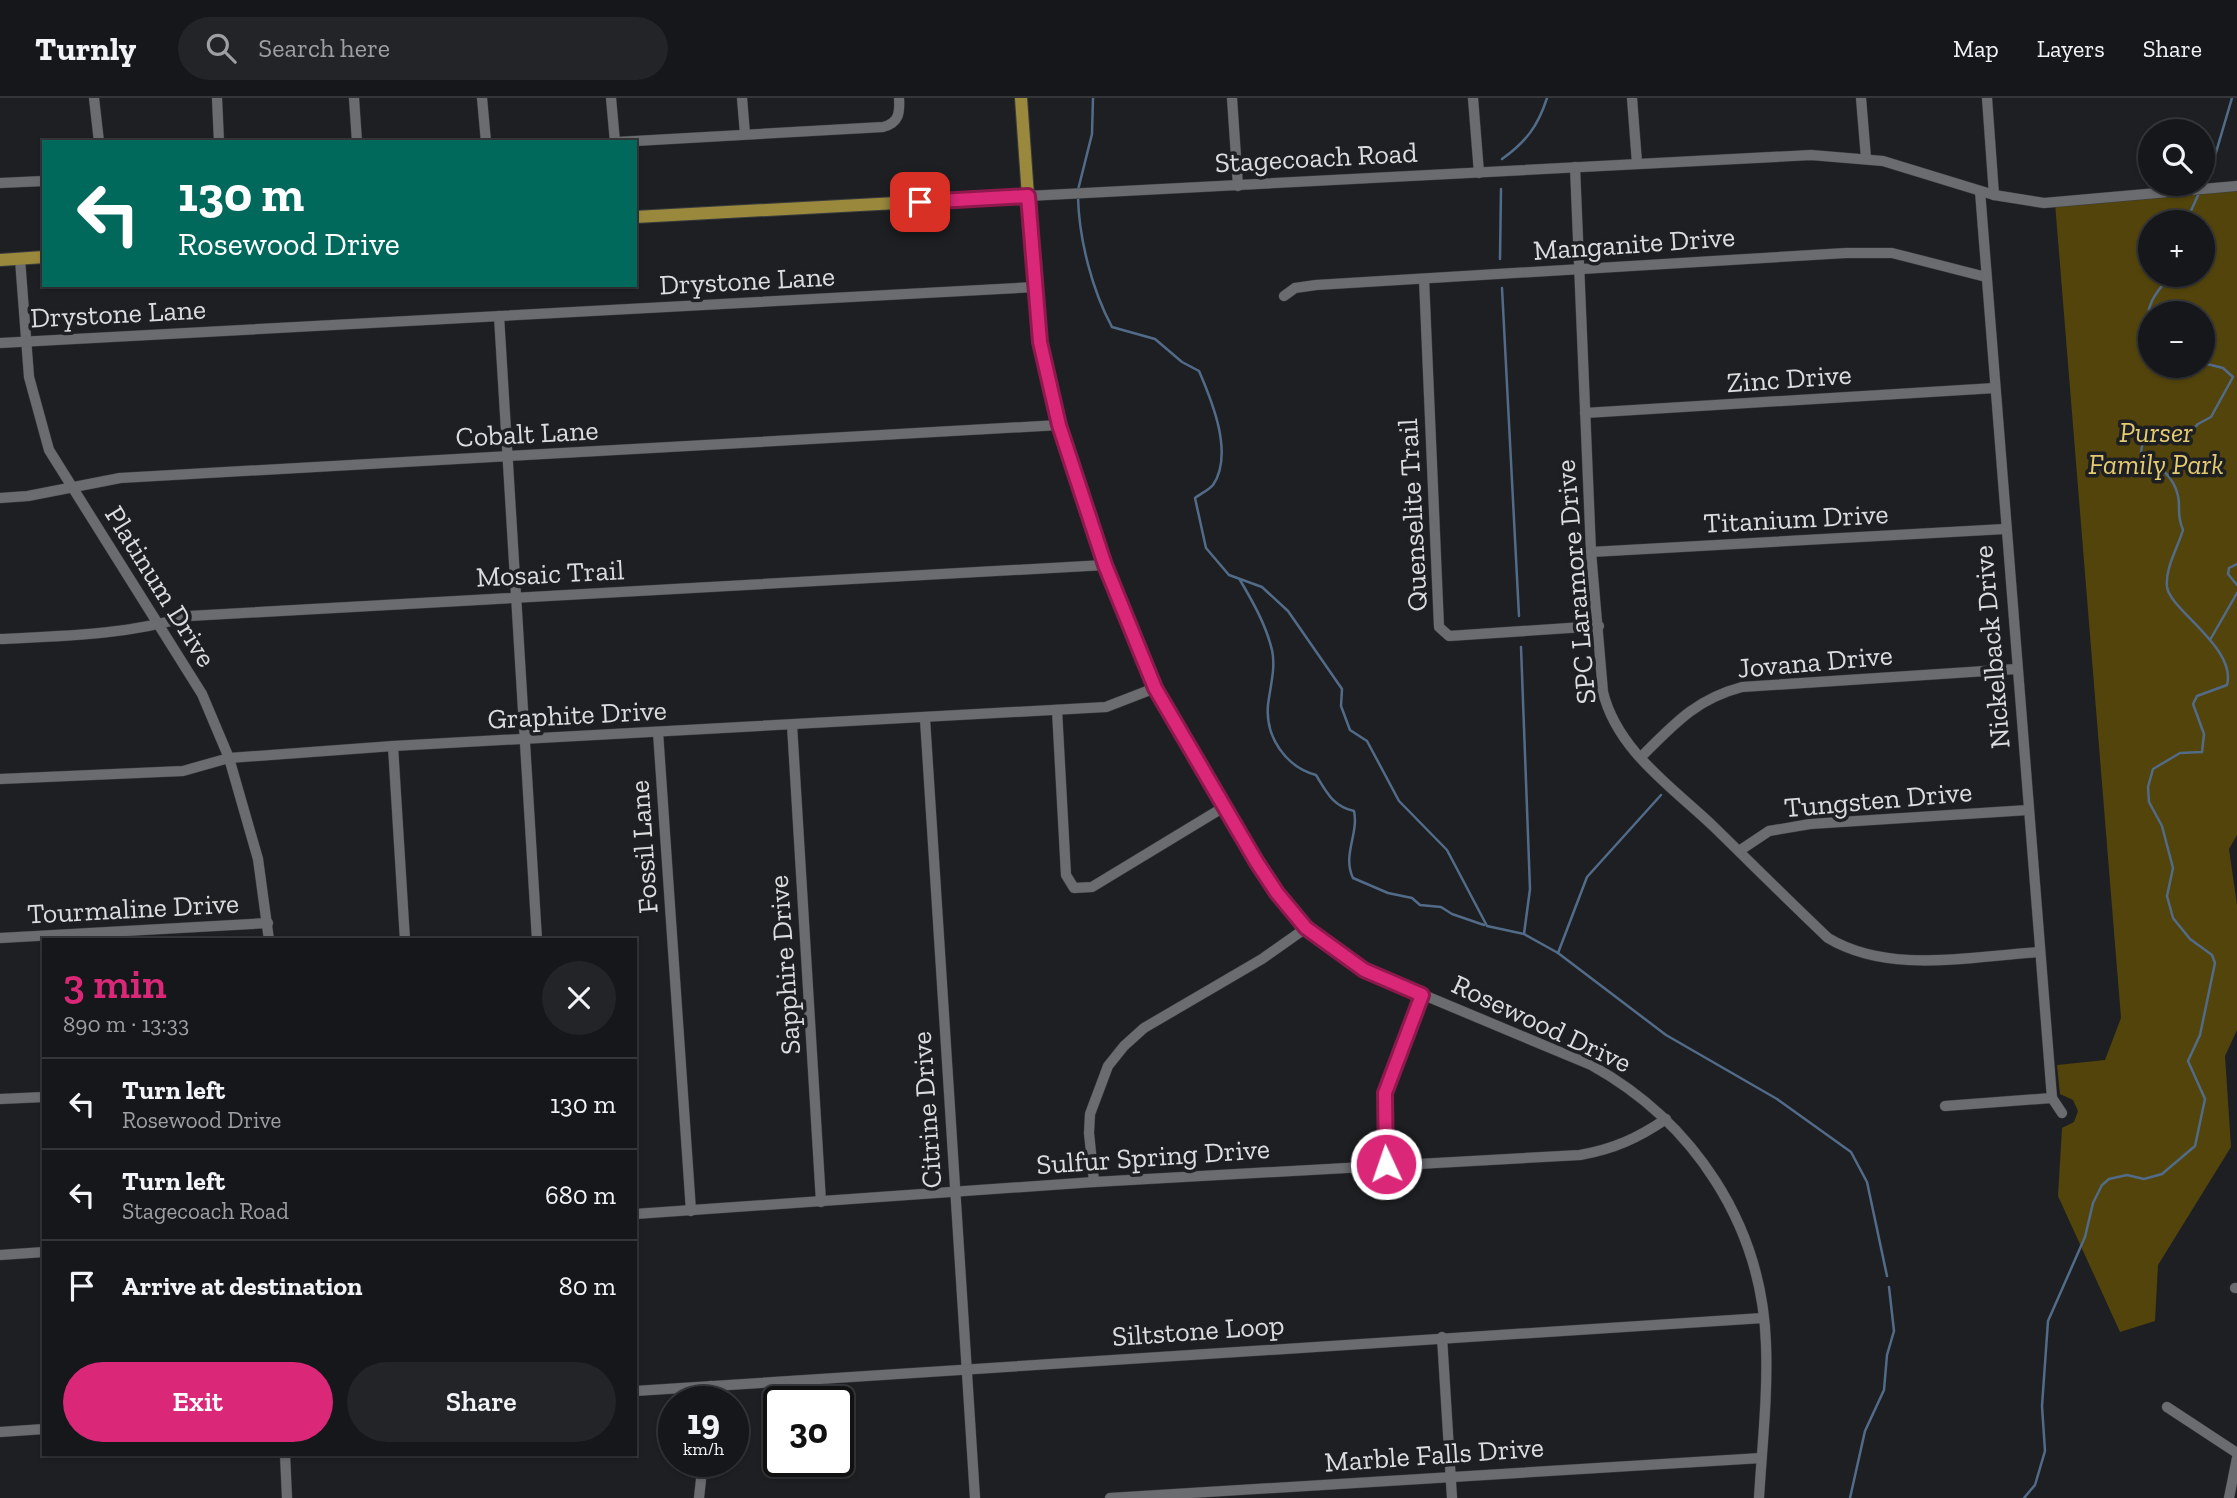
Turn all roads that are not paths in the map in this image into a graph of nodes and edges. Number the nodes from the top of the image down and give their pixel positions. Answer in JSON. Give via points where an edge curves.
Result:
{"nodes":[{"id":1,"x":94,"y":98,"type":"edge"},
{"id":2,"x":217,"y":98,"type":"edge"},
{"id":3,"x":354,"y":98,"type":"edge"},
{"id":4,"x":482,"y":98,"type":"edge"},
{"id":5,"x":611,"y":98,"type":"edge"},
{"id":6,"x":742,"y":98,"type":"edge"},
{"id":7,"x":899,"y":98,"type":"edge"},
{"id":8,"x":1021,"y":98,"type":"edge"},
{"id":9,"x":1232,"y":98,"type":"edge"},
{"id":10,"x":1473,"y":98,"type":"edge"},
{"id":11,"x":1632,"y":98,"type":"edge"},
{"id":12,"x":1861,"y":98,"type":"edge"},
{"id":13,"x":1987,"y":98,"type":"edge"},
{"id":14,"x":745,"y":134,"type":"junction"},
{"id":15,"x":99,"y":140,"type":"edge"},
{"id":16,"x":219,"y":140,"type":"edge"},
{"id":17,"x":357,"y":140,"type":"edge"},
{"id":18,"x":486,"y":140,"type":"edge"},
{"id":19,"x":616,"y":140,"type":"edge"},
{"id":20,"x":637,"y":141,"type":"edge"},
{"id":21,"x":1866,"y":158,"type":"junction"},
{"id":22,"x":1637,"y":163,"type":"junction"},
{"id":23,"x":1575,"y":167,"type":"junction"},
{"id":24,"x":1479,"y":173,"type":"junction"},
{"id":25,"x":42,"y":181,"type":"edge"},
{"id":26,"x":0,"y":183,"type":"edge"},
{"id":27,"x":1238,"y":186,"type":"junction"},
{"id":28,"x":2237,"y":186,"type":"edge"},
{"id":29,"x":1980,"y":191,"type":"junction"},
{"id":30,"x":1994,"y":195,"type":"junction"},
{"id":31,"x":1028,"y":196,"type":"junction"},
{"id":32,"x":637,"y":217,"type":"edge"},
{"id":33,"x":42,"y":257,"type":"edge"},
{"id":34,"x":20,"y":259,"type":"junction"},
{"id":35,"x":0,"y":260,"type":"edge"},
{"id":36,"x":1579,"y":270,"type":"junction"},
{"id":37,"x":1986,"y":277,"type":"junction"},
{"id":38,"x":1424,"y":279,"type":"junction"},
{"id":39,"x":1035,"y":287,"type":"junction"},
{"id":40,"x":1284,"y":296,"type":"dead end"},
{"id":41,"x":499,"y":316,"type":"junction"},
{"id":42,"x":26,"y":341,"type":"junction"},
{"id":43,"x":0,"y":343,"type":"edge"},
{"id":44,"x":1995,"y":388,"type":"junction"},
{"id":45,"x":1585,"y":413,"type":"junction"},
{"id":46,"x":1059,"y":425,"type":"junction"},
{"id":47,"x":508,"y":457,"type":"junction"},
{"id":48,"x":72,"y":489,"type":"junction"},
{"id":49,"x":0,"y":498,"type":"edge"},
{"id":50,"x":2004,"y":529,"type":"junction"},
{"id":51,"x":1591,"y":552,"type":"junction"},
{"id":52,"x":1105,"y":565,"type":"junction"},
{"id":53,"x":516,"y":598,"type":"junction"},
{"id":54,"x":158,"y":625,"type":"junction"},
{"id":55,"x":1599,"y":626,"type":"junction"},
{"id":56,"x":0,"y":639,"type":"edge"},
{"id":57,"x":2016,"y":669,"type":"junction"},
{"id":58,"x":1155,"y":688,"type":"junction"},
{"id":59,"x":1057,"y":710,"type":"junction"},
{"id":60,"x":925,"y":719,"type":"junction"},
{"id":61,"x":792,"y":725,"type":"junction"},
{"id":62,"x":658,"y":732,"type":"junction"},
{"id":63,"x":524,"y":740,"type":"junction"},
{"id":64,"x":393,"y":747,"type":"junction"},
{"id":65,"x":1641,"y":757,"type":"junction"},
{"id":66,"x":229,"y":758,"type":"junction"},
{"id":67,"x":0,"y":779,"type":"edge"},
{"id":68,"x":1224,"y":807,"type":"junction"},
{"id":69,"x":2028,"y":810,"type":"junction"},
{"id":70,"x":1739,"y":851,"type":"junction"},
{"id":71,"x":268,"y":923,"type":"junction"},
{"id":72,"x":1306,"y":928,"type":"junction"},
{"id":73,"x":0,"y":938,"type":"edge"},
{"id":74,"x":269,"y":938,"type":"edge"},
{"id":75,"x":405,"y":938,"type":"edge"},
{"id":76,"x":537,"y":938,"type":"edge"},
{"id":77,"x":2040,"y":952,"type":"junction"},
{"id":78,"x":1422,"y":995,"type":"junction"},
{"id":79,"x":42,"y":1097,"type":"edge"},
{"id":80,"x":2052,"y":1098,"type":"junction"},
{"id":81,"x":0,"y":1099,"type":"edge"},
{"id":82,"x":1945,"y":1106,"type":"dead end"},
{"id":83,"x":2062,"y":1113,"type":"dead end"},
{"id":84,"x":1667,"y":1119,"type":"junction"},
{"id":85,"x":1386,"y":1164,"type":"junction"},
{"id":86,"x":1094,"y":1182,"type":"junction"},
{"id":87,"x":954,"y":1193,"type":"junction"},
{"id":88,"x":821,"y":1202,"type":"junction"},
{"id":89,"x":691,"y":1211,"type":"junction"},
{"id":90,"x":637,"y":1214,"type":"edge"},
{"id":91,"x":42,"y":1252,"type":"edge"},
{"id":92,"x":0,"y":1255,"type":"edge"},
{"id":93,"x":1763,"y":1318,"type":"junction"},
{"id":94,"x":1442,"y":1337,"type":"junction"},
{"id":95,"x":966,"y":1368,"type":"junction"},
{"id":96,"x":711,"y":1386,"type":"edge"},
{"id":97,"x":658,"y":1389,"type":"edge"},
{"id":98,"x":637,"y":1391,"type":"edge"},
{"id":99,"x":2167,"y":1407,"type":"dead end"},
{"id":100,"x":42,"y":1429,"type":"edge"},
{"id":101,"x":0,"y":1432,"type":"edge"},
{"id":102,"x":2237,"y":1453,"type":"edge"},
{"id":103,"x":285,"y":1456,"type":"edge"},
{"id":104,"x":1761,"y":1458,"type":"junction"},
{"id":105,"x":2237,"y":1458,"type":"edge"},
{"id":106,"x":1451,"y":1476,"type":"junction"},
{"id":107,"x":701,"y":1477,"type":"edge"},
{"id":108,"x":287,"y":1498,"type":"edge"},
{"id":109,"x":699,"y":1498,"type":"edge"},
{"id":110,"x":975,"y":1498,"type":"edge"},
{"id":111,"x":1110,"y":1498,"type":"edge"},
{"id":112,"x":1452,"y":1498,"type":"edge"},
{"id":113,"x":1759,"y":1498,"type":"edge"},
{"id":114,"x":2229,"y":1498,"type":"edge"}],
"edges":[{"from":1,"to":15,"type":"street"},
{"from":2,"to":16,"type":"street"},
{"from":3,"to":17,"type":"street"},
{"from":4,"to":18,"type":"street"},
{"from":5,"to":19,"type":"street"},
{"from":6,"to":14,"type":"street"},
{"from":7,"to":14,"type":"street","via":[[898,118],[883,127]]},
{"from":8,"to":31,"type":"main road","name":"Rosewood Drive"},
{"from":9,"to":27,"type":"street"},
{"from":10,"to":24,"type":"street"},
{"from":11,"to":22,"type":"street"},
{"from":12,"to":21,"type":"street"},
{"from":13,"to":30,"type":"street"},
{"from":14,"to":20,"type":"street"},
{"from":21,"to":22,"type":"street","name":"Stagecoach Road","via":[[1811,155]]},
{"from":21,"to":29,"type":"street","name":"Stagecoach Road"},
{"from":22,"to":23,"type":"street","name":"Stagecoach Road"},
{"from":23,"to":24,"type":"street","name":"Stagecoach Road"},
{"from":23,"to":36,"type":"street","name":"SPC Laramore Drive"},
{"from":24,"to":27,"type":"street","name":"Stagecoach Road"},
{"from":25,"to":26,"type":"street"},
{"from":27,"to":31,"type":"street","name":"Stagecoach Road"},
{"from":28,"to":30,"type":"street","name":"Stagecoach Road","via":[[2070,203]]},
{"from":29,"to":30,"type":"street","name":"Stagecoach Road"},
{"from":29,"to":37,"type":"street","name":"Nickelback Drive"},
{"from":31,"to":32,"type":"main road","name":"Stagecoach Road"},
{"from":31,"to":39,"type":"street","name":"Rosewood Drive"},
{"from":33,"to":34,"type":"main road"},
{"from":34,"to":35,"type":"main road"},
{"from":34,"to":42,"type":"street","name":"Platinum Drive"},
{"from":36,"to":37,"type":"street","name":"Manganite Drive","via":[[1874,252]]},
{"from":36,"to":38,"type":"street","name":"Manganite Drive"},
{"from":36,"to":45,"type":"street","name":"SPC Laramore Drive"},
{"from":37,"to":44,"type":"street","name":"Nickelback Drive"},
{"from":38,"to":40,"type":"street","name":"Manganite Drive","via":[[1316,285],[1295,288]]},
{"from":38,"to":55,"type":"street","name":"Quenselite Trail","via":[[1439,627],[1449,636]]},
{"from":39,"to":41,"type":"street","name":"Drystone Lane"},
{"from":39,"to":46,"type":"street","name":"Rosewood Drive","via":[[1040,342]]},
{"from":41,"to":42,"type":"street","name":"Drystone Lane"},
{"from":41,"to":47,"type":"street"},
{"from":42,"to":43,"type":"street","name":"Drystone Lane"},
{"from":42,"to":48,"type":"street","name":"Platinum Drive","via":[[29,376],[49,450]]},
{"from":44,"to":45,"type":"street","name":"Zinc Drive"},
{"from":44,"to":50,"type":"street","name":"Nickelback Drive"},
{"from":45,"to":51,"type":"street","name":"SPC Laramore Drive"},
{"from":46,"to":47,"type":"street","name":"Cobalt Lane"},
{"from":46,"to":52,"type":"street","name":"Rosewood Drive"},
{"from":47,"to":48,"type":"street","name":"Cobalt Lane","via":[[120,478]]},
{"from":47,"to":53,"type":"street"},
{"from":48,"to":49,"type":"street","name":"Cobalt Lane"},
{"from":48,"to":54,"type":"street","name":"Platinum Drive"},
{"from":50,"to":51,"type":"street","name":"Titanium Drive"},
{"from":50,"to":57,"type":"street","name":"Nickelback Drive"},
{"from":51,"to":55,"type":"street","name":"SPC Laramore Drive"},
{"from":52,"to":53,"type":"street","name":"Mosaic Trail"},
{"from":52,"to":58,"type":"street","name":"Rosewood Drive"},
{"from":53,"to":54,"type":"street","name":"Mosaic Trail","via":[[189,615]]},
{"from":53,"to":63,"type":"street"},
{"from":54,"to":56,"type":"street","name":"Mosaic Trail","via":[[97,635]]},
{"from":54,"to":66,"type":"street","name":"Platinum Drive","via":[[202,694]]},
{"from":55,"to":65,"type":"street","name":"SPC Laramore Drive","via":[[1608,712]]},
{"from":57,"to":65,"type":"street","name":"Jovana Drive","via":[[1742,687],[1707,698],[1689,710]]},
{"from":57,"to":69,"type":"street","name":"Nickelback Drive"},
{"from":58,"to":59,"type":"street","name":"Graphite Drive","via":[[1106,707]]},
{"from":58,"to":68,"type":"street","name":"Rosewood Drive"},
{"from":59,"to":60,"type":"street","name":"Graphite Drive"},
{"from":59,"to":68,"type":"street","via":[[1066,875],[1074,888],[1092,887]]},
{"from":60,"to":61,"type":"street","name":"Graphite Drive"},
{"from":60,"to":87,"type":"street","name":"Citrine Drive"},
{"from":61,"to":62,"type":"street","name":"Graphite Drive"},
{"from":61,"to":88,"type":"street","name":"Sapphire Drive"},
{"from":62,"to":63,"type":"street","name":"Graphite Drive"},
{"from":62,"to":89,"type":"street","name":"Fossil Lane"},
{"from":63,"to":64,"type":"street","name":"Graphite Drive"},
{"from":63,"to":76,"type":"street"},
{"from":64,"to":66,"type":"street","name":"Graphite Drive"},
{"from":64,"to":75,"type":"street"},
{"from":65,"to":70,"type":"street","name":"SPC Laramore Drive"},
{"from":66,"to":67,"type":"street","name":"Graphite Drive","via":[[183,771]]},
{"from":66,"to":71,"type":"street","name":"Platinum Drive","via":[[258,859]]},
{"from":68,"to":72,"type":"street","name":"Rosewood Drive","via":[[1277,893]]},
{"from":69,"to":70,"type":"street","name":"Tungsten Drive","via":[[1810,824],[1769,831]]},
{"from":69,"to":77,"type":"street","name":"Nickelback Drive"},
{"from":70,"to":77,"type":"street","name":"SPC Laramore Drive","via":[[1828,938],[1863,955],[1899,960]]},
{"from":71,"to":73,"type":"street","name":"Tourmaline Drive"},
{"from":71,"to":74,"type":"street","name":"Platinum Drive"},
{"from":72,"to":78,"type":"street","name":"Rosewood Drive","via":[[1364,970]]},
{"from":72,"to":86,"type":"street","via":[[1144,1028],[1124,1046],[1103,1077],[1090,1114]]},
{"from":77,"to":80,"type":"street","name":"Nickelback Drive"},
{"from":78,"to":84,"type":"street","name":"Rosewood Drive","via":[[1591,1065]]},
{"from":78,"to":85,"type":"street","via":[[1385,1093]]},
{"from":79,"to":81,"type":"street"},
{"from":80,"to":82,"type":"street"},
{"from":80,"to":83,"type":"street","name":"Nickelback Drive"},
{"from":84,"to":85,"type":"street","name":"Sulfur Spring Drive","via":[[1612,1149],[1580,1155]]},
{"from":84,"to":93,"type":"street","name":"Rosewood Drive","via":[[1692,1145],[1728,1202],[1756,1268]]},
{"from":85,"to":86,"type":"street","name":"Sulfur Spring Drive"},
{"from":86,"to":87,"type":"street","name":"Sulfur Spring Drive"},
{"from":87,"to":88,"type":"street","name":"Sulfur Spring Drive"},
{"from":87,"to":95,"type":"street","name":"Citrine Drive"},
{"from":88,"to":89,"type":"street","name":"Sulfur Spring Drive"},
{"from":89,"to":90,"type":"street","name":"Sulfur Spring Drive"},
{"from":91,"to":92,"type":"street"},
{"from":93,"to":94,"type":"street","name":"Siltstone Loop"},
{"from":93,"to":104,"type":"street","name":"Rosewood Drive"},
{"from":94,"to":95,"type":"street","name":"Siltstone Loop"},
{"from":94,"to":106,"type":"street"},
{"from":95,"to":96,"type":"street","name":"Siltstone Loop"},
{"from":95,"to":110,"type":"street","name":"Citrine Drive"},
{"from":97,"to":98,"type":"street","name":"Siltstone Loop"},
{"from":99,"to":102,"type":"street"},
{"from":100,"to":101,"type":"street"},
{"from":103,"to":108,"type":"street"},
{"from":104,"to":106,"type":"street","name":"Marble Falls Drive"},
{"from":104,"to":113,"type":"street","name":"Rosewood Drive"},
{"from":105,"to":114,"type":"street"},
{"from":106,"to":111,"type":"street","name":"Marble Falls Drive"},
{"from":106,"to":112,"type":"street"},
{"from":107,"to":109,"type":"street"}]}
